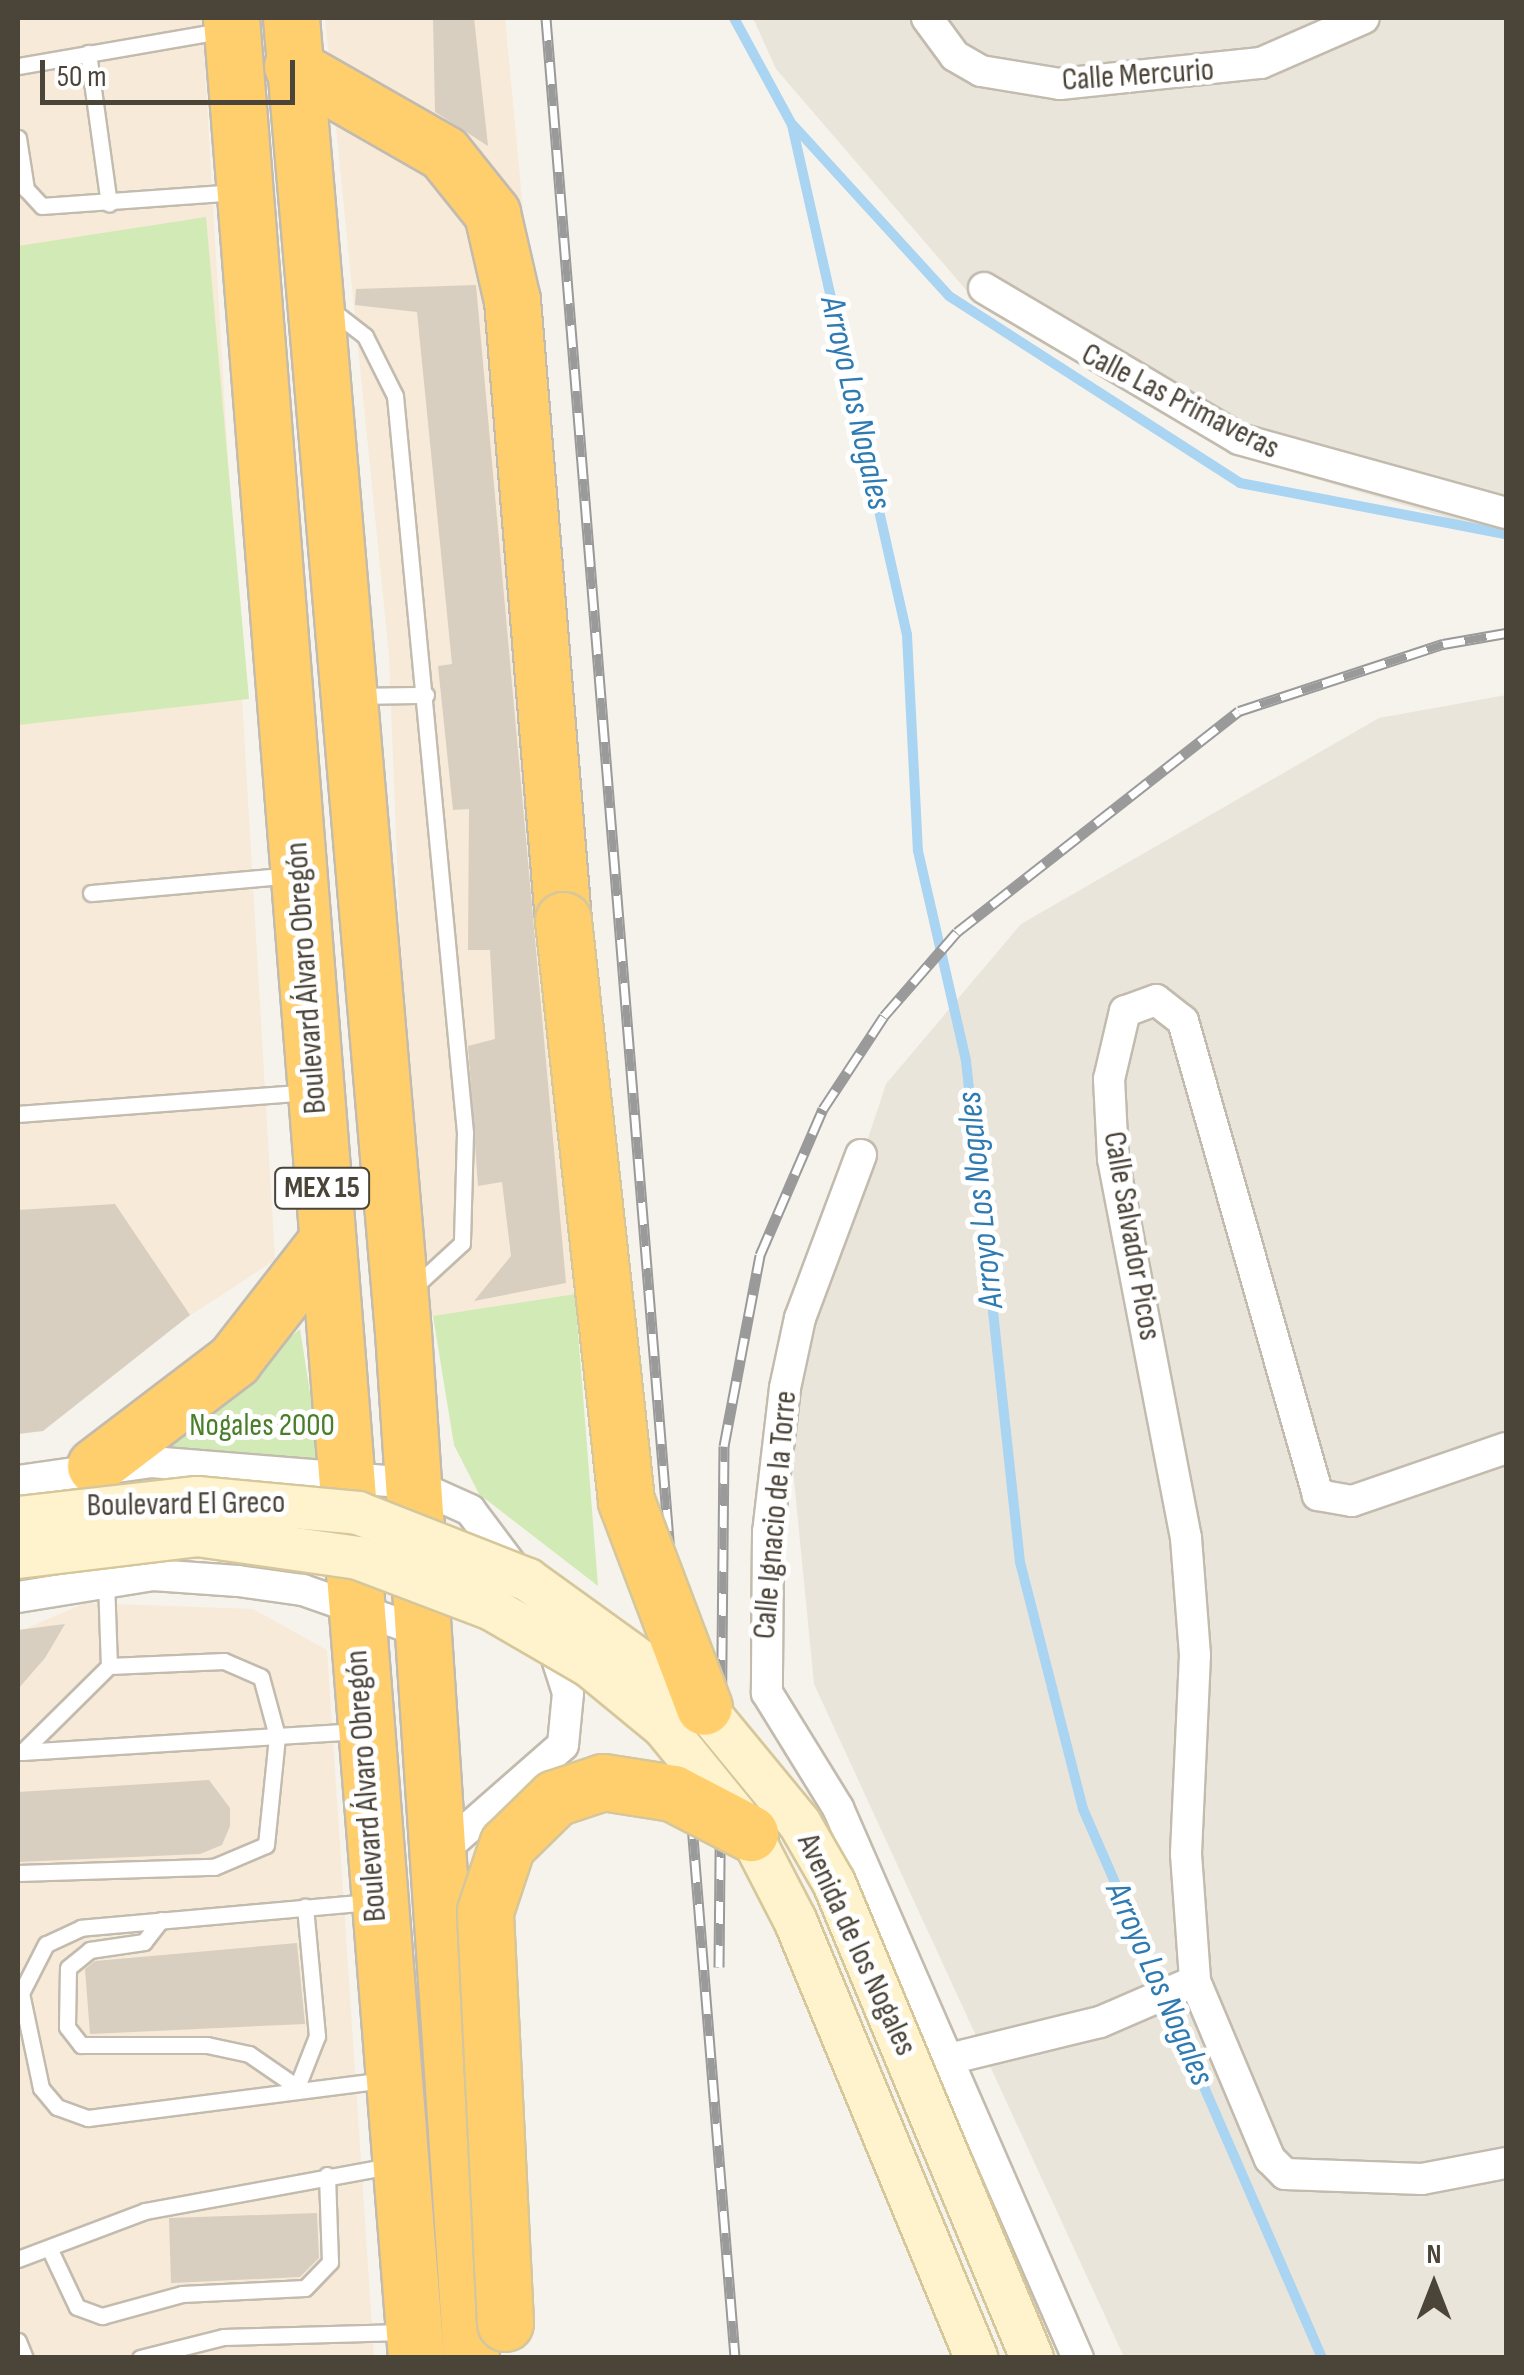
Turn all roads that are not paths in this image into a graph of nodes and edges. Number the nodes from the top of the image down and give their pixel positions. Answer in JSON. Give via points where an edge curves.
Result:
{"nodes":[{"id":1,"x":927,"y":18,"type":"edge"},
{"id":2,"x":1364,"y":18,"type":"edge"},
{"id":3,"x":232,"y":23,"type":"edge"},
{"id":4,"x":292,"y":42,"type":"edge"},
{"id":5,"x":88,"y":54,"type":"junction"},
{"id":6,"x":18,"y":66,"type":"edge"},
{"id":7,"x":18,"y":138,"type":"edge"},
{"id":8,"x":245,"y":192,"type":"junction"},
{"id":9,"x":109,"y":204,"type":"junction"},
{"id":10,"x":984,"y":288,"type":"dead end"},
{"id":11,"x":316,"y":298,"type":"junction"},
{"id":12,"x":1506,"y":513,"type":"edge"},
{"id":13,"x":426,"y":695,"type":"junction"},
{"id":14,"x":354,"y":696,"type":"junction"},
{"id":15,"x":299,"y":874,"type":"junction"},
{"id":16,"x":91,"y":894,"type":"dead end"},
{"id":17,"x":315,"y":1092,"type":"junction"},
{"id":18,"x":18,"y":1114,"type":"edge"},
{"id":19,"x":861,"y":1155,"type":"dead end"},
{"id":20,"x":326,"y":1242,"type":"junction"},
{"id":21,"x":400,"y":1296,"type":"junction"},
{"id":22,"x":1506,"y":1448,"type":"edge"},
{"id":23,"x":95,"y":1466,"type":"junction"},
{"id":24,"x":343,"y":1472,"type":"junction"},
{"id":25,"x":18,"y":1481,"type":"edge"},
{"id":26,"x":411,"y":1506,"type":"junction"},
{"id":27,"x":18,"y":1518,"type":"edge"},
{"id":28,"x":18,"y":1557,"type":"edge"},
{"id":29,"x":413,"y":1575,"type":"joint"},
{"id":30,"x":106,"y":1581,"type":"junction"},
{"id":31,"x":18,"y":1597,"type":"edge"},
{"id":32,"x":353,"y":1606,"type":"junction"},
{"id":33,"x":416,"y":1630,"type":"junction"},
{"id":34,"x":109,"y":1666,"type":"junction"},
{"id":35,"x":704,"y":1708,"type":"junction"},
{"id":36,"x":362,"y":1730,"type":"junction"},
{"id":37,"x":277,"y":1736,"type":"junction"},
{"id":38,"x":20,"y":1752,"type":"edge"},
{"id":39,"x":750,"y":1833,"type":"junction"},
{"id":40,"x":433,"y":1858,"type":"junction"},
{"id":41,"x":18,"y":1873,"type":"edge"},
{"id":42,"x":374,"y":1901,"type":"junction"},
{"id":43,"x":305,"y":1908,"type":"junction"},
{"id":44,"x":161,"y":1920,"type":"junction"},
{"id":45,"x":1196,"y":1981,"type":"junction"},
{"id":46,"x":945,"y":2060,"type":"junction"},
{"id":47,"x":393,"y":2079,"type":"junction"},
{"id":48,"x":297,"y":2086,"type":"junction"},
{"id":49,"x":1506,"y":2162,"type":"edge"},
{"id":50,"x":400,"y":2164,"type":"junction"},
{"id":51,"x":327,"y":2175,"type":"junction"},
{"id":52,"x":50,"y":2250,"type":"junction"},
{"id":53,"x":18,"y":2258,"type":"edge"},
{"id":54,"x":18,"y":2342,"type":"edge"},
{"id":55,"x":415,"y":2345,"type":"edge"},
{"id":56,"x":494,"y":2346,"type":"edge"},
{"id":57,"x":25,"y":2358,"type":"edge"},
{"id":58,"x":140,"y":2358,"type":"edge"},
{"id":59,"x":976,"y":2358,"type":"edge"},
{"id":60,"x":1032,"y":2358,"type":"edge"},
{"id":61,"x":1078,"y":2358,"type":"edge"}],
"edges":[{"from":1,"to":2,"type":"street","name":"Calle Mercurio","via":[[955,56],[980,72],[1060,84],[1261,63]]},
{"from":3,"to":5,"type":"lane"},
{"from":3,"to":8,"type":"highway","name":"Boulevard Álvaro Obregón","number":"MEX 15"},
{"from":4,"to":11,"type":"highway","name":"Boulevard Álvaro Obregón","number":"MEX 15"},
{"from":4,"to":35,"type":"highway","bridge":true,"via":[[444,153],[492,214],[512,300],[563,920],[616,1450],[635,1540]]},
{"from":5,"to":6,"type":"lane"},
{"from":5,"to":9,"type":"lane"},
{"from":7,"to":9,"type":"lane","via":[[35,202]]},
{"from":8,"to":9,"type":"lane"},
{"from":8,"to":15,"type":"highway","name":"Boulevard Álvaro Obregón","number":"MEX 15"},
{"from":10,"to":12,"type":"street","name":"Calle Las Primaveras","via":[[1240,439]]},
{"from":11,"to":13,"type":"lane","via":[[365,336],[392,384]]},
{"from":11,"to":14,"type":"highway","name":"Boulevard Álvaro Obregón","number":"MEX 15"},
{"from":13,"to":14,"type":"lane"},
{"from":13,"to":21,"type":"lane","via":[[469,1216],[450,1261]]},
{"from":14,"to":21,"type":"highway","name":"Boulevard Álvaro Obregón","number":"MEX 15"},
{"from":15,"to":16,"type":"lane"},
{"from":15,"to":17,"type":"highway","name":"Boulevard Álvaro Obregón","number":"MEX 15"},
{"from":17,"to":18,"type":"lane"},
{"from":17,"to":20,"type":"highway","name":"Boulevard Álvaro Obregón","number":"MEX 15"},
{"from":19,"to":46,"type":"street","name":"Calle Ignacio de la Torre","via":[[800,1318],[785,1388],[764,1668],[772,1710],[838,1808]]},
{"from":20,"to":23,"type":"highway","via":[[234,1360]]},
{"from":20,"to":24,"type":"highway","name":"Boulevard Álvaro Obregón","number":"MEX 15"},
{"from":21,"to":26,"type":"highway","name":"Boulevard Álvaro Obregón","number":"MEX 15"},
{"from":22,"to":45,"type":"street","name":"Calle Salvador Picos","via":[[1352,1501],[1318,1495],[1183,1021],[1156,1000],[1125,1010],[1109,1079],[1113,1159],[1186,1538],[1196,1655],[1186,1854]]},
{"from":23,"to":24,"type":"street"},
{"from":23,"to":25,"type":"street"},
{"from":24,"to":26,"type":"street"},
{"from":24,"to":32,"type":"highway","name":"Boulevard Álvaro Obregón","number":"MEX 15"},
{"from":26,"to":27,"type":"main road","name":"Boulevard El Greco","bridge":true,"via":[[252,1500],[79,1505]]},
{"from":26,"to":33,"type":"highway","name":"Boulevard Álvaro Obregón","number":"MEX 15"},
{"from":26,"to":35,"type":"main road","name":"Avenida de los Nogales","bridge":true,"via":[[528,1580]]},
{"from":26,"to":40,"type":"street","via":[[486,1524],[530,1592],[568,1694],[569,1724],[554,1760]]},
{"from":28,"to":29,"type":"main road","name":"Boulevard El Greco","bridge":true,"via":[[197,1535],[278,1540]]},
{"from":29,"to":39,"type":"main road","name":"Avenida de los Nogales","bridge":true,"via":[[590,1666],[664,1726]]},
{"from":30,"to":31,"type":"street"},
{"from":30,"to":32,"type":"street","via":[[238,1581]]},
{"from":30,"to":34,"type":"lane"},
{"from":32,"to":33,"type":"street"},
{"from":32,"to":36,"type":"highway","name":"Boulevard Álvaro Obregón","number":"MEX 15"},
{"from":33,"to":40,"type":"highway","name":"Boulevard Álvaro Obregón","number":"MEX 15"},
{"from":34,"to":37,"type":"lane","via":[[250,1668],[270,1691]]},
{"from":34,"to":38,"type":"lane"},
{"from":35,"to":60,"type":"main road","name":"Avenida de los Nogales","bridge":true,"via":[[800,1824],[834,1883]]},
{"from":36,"to":37,"type":"lane"},
{"from":36,"to":42,"type":"highway","name":"Boulevard Álvaro Obregón","number":"MEX 15"},
{"from":37,"to":38,"type":"lane"},
{"from":37,"to":41,"type":"lane","via":[[270,1832],[250,1860]]},
{"from":39,"to":56,"type":"highway","bridge":true,"via":[[673,1792],[603,1782],[556,1798],[508,1846],[485,1911]]},
{"from":39,"to":59,"type":"main road","name":"Avenida de los Nogales","bridge":true},
{"from":40,"to":56,"type":"highway","name":"Boulevard Álvaro Obregón","number":"MEX 15"},
{"from":42,"to":43,"type":"lane"},
{"from":42,"to":47,"type":"highway","name":"Boulevard Álvaro Obregón","number":"MEX 15"},
{"from":43,"to":44,"type":"lane"},
{"from":43,"to":48,"type":"lane","via":[[318,2036]]},
{"from":44,"to":48,"type":"lane","via":[[144,1942],[90,1950],[68,1968],[67,2028],[81,2045],[207,2045],[249,2054]]},
{"from":44,"to":48,"type":"lane","via":[[81,1928],[30,1962],[21,1992],[41,2088],[57,2108],[88,2118]]},
{"from":45,"to":46,"type":"street","via":[[1100,2022]]},
{"from":45,"to":49,"type":"street","via":[[1270,2159],[1285,2174],[1422,2179]]},
{"from":46,"to":61,"type":"street","name":"Calle Ignacio de la Torre"},
{"from":47,"to":48,"type":"lane"},
{"from":47,"to":50,"type":"highway","name":"Boulevard Álvaro Obregón","number":"MEX 15"},
{"from":50,"to":51,"type":"lane"},
{"from":50,"to":55,"type":"highway","name":"Boulevard Álvaro Obregón","number":"MEX 15"},
{"from":51,"to":52,"type":"lane","via":[[145,2210]]},
{"from":51,"to":52,"type":"lane","via":[[330,2262],[305,2288],[182,2294],[102,2316],[78,2308]]},
{"from":52,"to":53,"type":"lane"},
{"from":54,"to":57,"type":"lane"},
{"from":55,"to":58,"type":"lane","via":[[223,2337]]}]}
